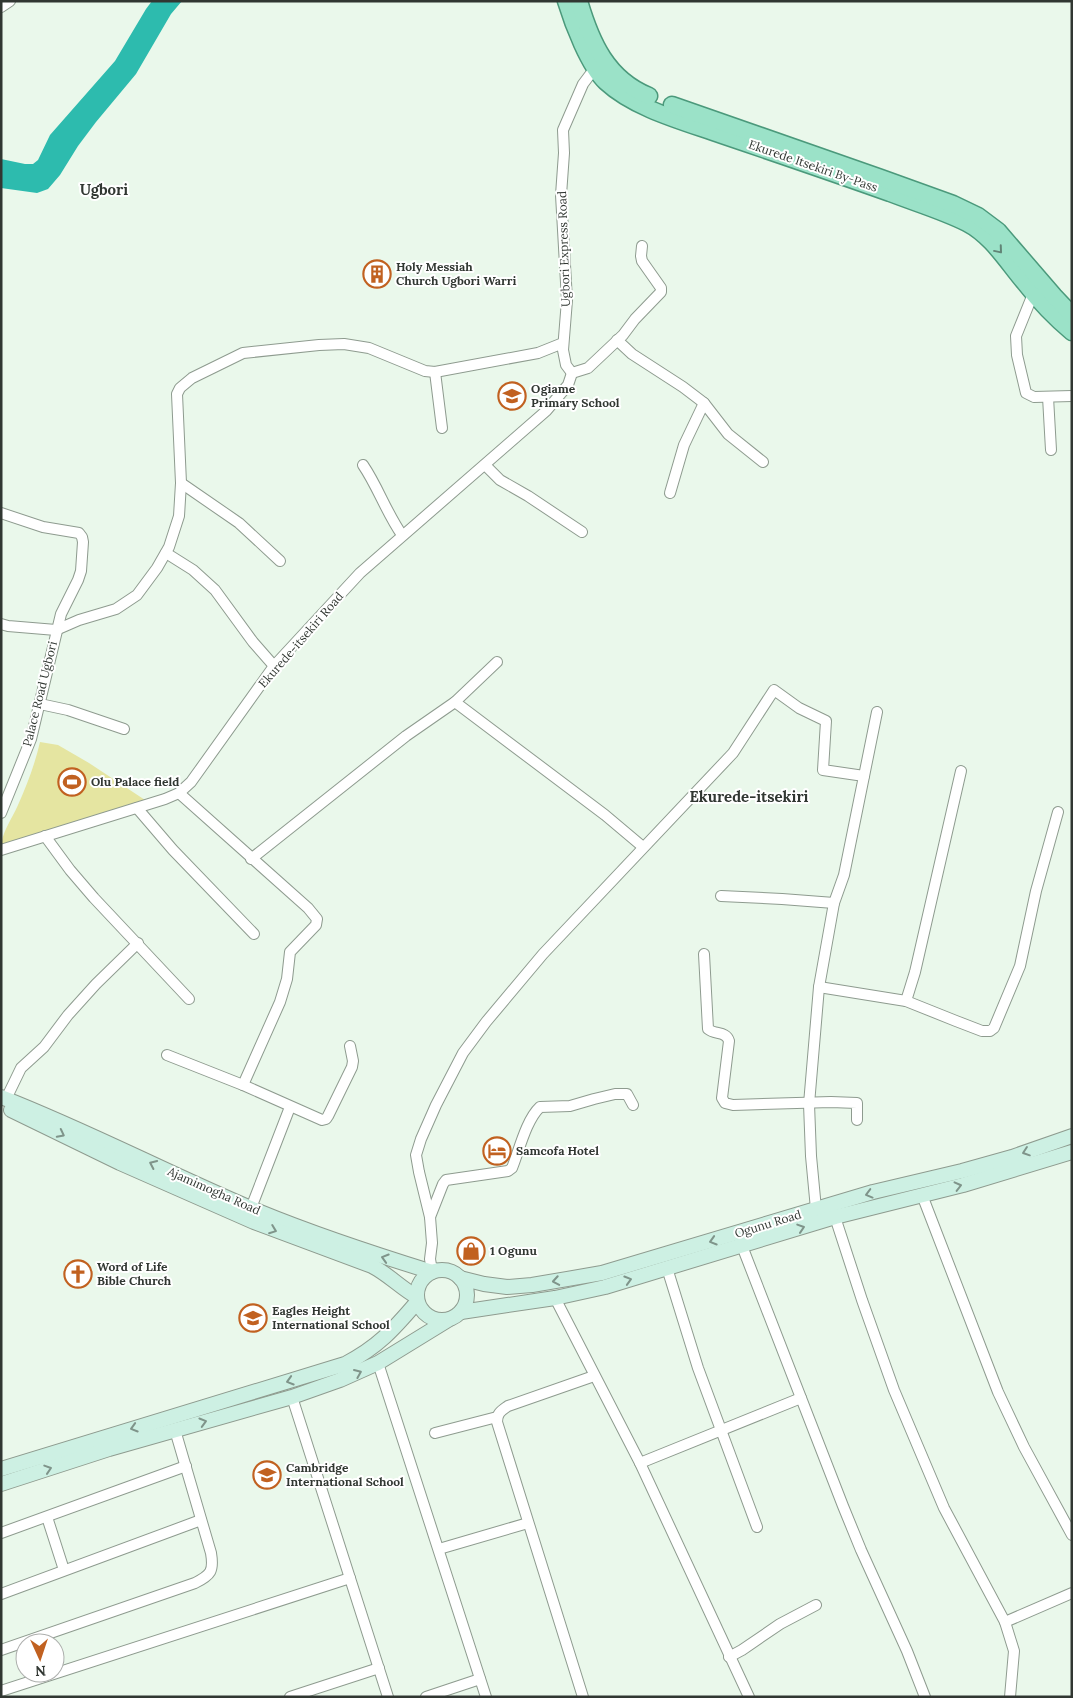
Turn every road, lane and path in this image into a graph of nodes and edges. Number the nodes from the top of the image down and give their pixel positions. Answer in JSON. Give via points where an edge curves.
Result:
{"nodes":[{"id":1,"x":10,"y":1,"type":"edge"},
{"id":2,"x":566,"y":1,"type":"edge"},
{"id":3,"x":579,"y":1,"type":"edge"},
{"id":4,"x":1,"y":7,"type":"edge"},
{"id":5,"x":599,"y":62,"type":"junction"},
{"id":6,"x":642,"y":246,"type":"dead end"},
{"id":7,"x":1033,"y":294,"type":"junction"},
{"id":8,"x":1072,"y":315,"type":"edge"},
{"id":9,"x":1072,"y":332,"type":"edge"},
{"id":10,"x":617,"y":340,"type":"junction"},
{"id":11,"x":563,"y":343,"type":"junction"},
{"id":12,"x":435,"y":372,"type":"junction"},
{"id":13,"x":572,"y":373,"type":"junction"},
{"id":14,"x":1072,"y":396,"type":"edge"},
{"id":15,"x":1048,"y":397,"type":"junction"},
{"id":16,"x":704,"y":403,"type":"junction"},
{"id":17,"x":442,"y":428,"type":"dead end"},
{"id":18,"x":1051,"y":450,"type":"dead end"},
{"id":19,"x":763,"y":462,"type":"dead end"},
{"id":20,"x":363,"y":465,"type":"dead end"},
{"id":21,"x":485,"y":465,"type":"junction"},
{"id":22,"x":182,"y":483,"type":"junction"},
{"id":23,"x":670,"y":493,"type":"dead end"},
{"id":24,"x":1,"y":513,"type":"edge"},
{"id":25,"x":582,"y":532,"type":"dead end"},
{"id":26,"x":402,"y":535,"type":"junction"},
{"id":27,"x":166,"y":553,"type":"junction"},
{"id":28,"x":280,"y":560,"type":"dead end"},
{"id":29,"x":1,"y":624,"type":"edge"},
{"id":30,"x":56,"y":630,"type":"junction"},
{"id":31,"x":497,"y":662,"type":"dead end"},
{"id":32,"x":274,"y":666,"type":"junction"},
{"id":33,"x":455,"y":702,"type":"junction"},
{"id":34,"x":40,"y":704,"type":"junction"},
{"id":35,"x":877,"y":712,"type":"dead end"},
{"id":36,"x":124,"y":729,"type":"dead end"},
{"id":37,"x":960,"y":771,"type":"dead end"},
{"id":38,"x":864,"y":776,"type":"junction"},
{"id":39,"x":179,"y":793,"type":"junction"},
{"id":40,"x":137,"y":808,"type":"junction"},
{"id":41,"x":1058,"y":812,"type":"dead end"},
{"id":42,"x":1,"y":813,"type":"edge"},
{"id":43,"x":46,"y":836,"type":"junction"},
{"id":44,"x":643,"y":847,"type":"junction"},
{"id":45,"x":1,"y":850,"type":"edge"},
{"id":46,"x":251,"y":859,"type":"junction"},
{"id":47,"x":721,"y":896,"type":"dead end"},
{"id":48,"x":834,"y":903,"type":"junction"},
{"id":49,"x":254,"y":934,"type":"dead end"},
{"id":50,"x":138,"y":943,"type":"junction"},
{"id":51,"x":704,"y":954,"type":"dead end"},
{"id":52,"x":819,"y":987,"type":"junction"},
{"id":53,"x":190,"y":998,"type":"dead end"},
{"id":54,"x":906,"y":1001,"type":"junction"},
{"id":55,"x":350,"y":1046,"type":"dead end"},
{"id":56,"x":168,"y":1055,"type":"dead end"},
{"id":57,"x":243,"y":1085,"type":"junction"},
{"id":58,"x":3,"y":1100,"type":"edge"},
{"id":59,"x":810,"y":1104,"type":"junction"},
{"id":60,"x":633,"y":1105,"type":"dead end"},
{"id":61,"x":290,"y":1107,"type":"junction"},
{"id":62,"x":857,"y":1120,"type":"dead end"},
{"id":63,"x":1072,"y":1136,"type":"edge"},
{"id":64,"x":1072,"y":1152,"type":"edge"},
{"id":65,"x":922,"y":1195,"type":"junction"},
{"id":66,"x":251,"y":1208,"type":"junction"},
{"id":67,"x":816,"y":1209,"type":"junction"},
{"id":68,"x":430,"y":1217,"type":"junction"},
{"id":69,"x":835,"y":1217,"type":"junction"},
{"id":70,"x":778,"y":1228,"type":"junction"},
{"id":71,"x":742,"y":1246,"type":"junction"},
{"id":72,"x":667,"y":1268,"type":"junction"},
{"id":73,"x":434,"y":1272,"type":"junction"},
{"id":74,"x":460,"y":1278,"type":"junction"},
{"id":75,"x":555,"y":1298,"type":"junction"},
{"id":76,"x":417,"y":1300,"type":"junction"},
{"id":77,"x":460,"y":1312,"type":"junction"},
{"id":78,"x":448,"y":1320,"type":"junction"},
{"id":79,"x":378,"y":1363,"type":"junction"},
{"id":80,"x":594,"y":1376,"type":"junction"},
{"id":81,"x":292,"y":1397,"type":"junction"},
{"id":82,"x":801,"y":1398,"type":"junction"},
{"id":83,"x":497,"y":1417,"type":"junction"},
{"id":84,"x":721,"y":1429,"type":"junction"},
{"id":85,"x":175,"y":1430,"type":"junction"},
{"id":86,"x":435,"y":1433,"type":"dead end"},
{"id":87,"x":640,"y":1463,"type":"junction"},
{"id":88,"x":186,"y":1466,"type":"junction"},
{"id":89,"x":1,"y":1469,"type":"edge"},
{"id":90,"x":1,"y":1484,"type":"edge"},
{"id":91,"x":47,"y":1517,"type":"junction"},
{"id":92,"x":201,"y":1520,"type":"junction"},
{"id":93,"x":528,"y":1523,"type":"junction"},
{"id":94,"x":757,"y":1527,"type":"dead end"},
{"id":95,"x":1,"y":1533,"type":"edge"},
{"id":96,"x":1072,"y":1535,"type":"edge"},
{"id":97,"x":439,"y":1549,"type":"junction"},
{"id":98,"x":64,"y":1570,"type":"junction"},
{"id":99,"x":350,"y":1578,"type":"junction"},
{"id":100,"x":1072,"y":1593,"type":"edge"},
{"id":101,"x":1,"y":1594,"type":"edge"},
{"id":102,"x":816,"y":1605,"type":"dead end"},
{"id":103,"x":1005,"y":1622,"type":"junction"},
{"id":104,"x":1,"y":1650,"type":"edge"},
{"id":105,"x":729,"y":1656,"type":"junction"},
{"id":106,"x":379,"y":1668,"type":"junction"},
{"id":107,"x":480,"y":1679,"type":"junction"},
{"id":108,"x":1,"y":1691,"type":"edge"},
{"id":109,"x":290,"y":1697,"type":"edge"},
{"id":110,"x":388,"y":1697,"type":"edge"},
{"id":111,"x":426,"y":1697,"type":"edge"},
{"id":112,"x":486,"y":1697,"type":"edge"},
{"id":113,"x":583,"y":1697,"type":"edge"},
{"id":114,"x":749,"y":1697,"type":"edge"},
{"id":115,"x":925,"y":1697,"type":"edge"},
{"id":116,"x":1010,"y":1697,"type":"edge"}],
"edges":[{"from":1,"to":4,"type":"street"},
{"from":2,"to":5,"type":"main road","name":"Ekurede Itsekiri By-Pass","via":[[581,41]]},
{"from":3,"to":5,"type":"main road","name":"Ekurede Itsekiri By-Pass"},
{"from":5,"to":7,"type":"main road","name":"Ekurede Itsekiri By-Pass","one_way":true,"via":[[605,81],[623,96],[657,112],[844,176],[969,224],[988,238]]},
{"from":5,"to":8,"type":"main road","name":"Ekurede Itsekiri By-Pass","via":[[634,90],[953,204],[978,216],[998,231]]},
{"from":5,"to":11,"type":"street","name":"Ugbori Express Road","via":[[583,84],[563,130],[560,195],[567,300]]},
{"from":6,"to":10,"type":"street","via":[[642,261],[661,292]]},
{"from":7,"to":9,"type":"main road","name":"Ekurede Itsekiri By-Pass"},
{"from":7,"to":15,"type":"street","via":[[1016,336],[1017,355],[1026,393],[1034,397]]},
{"from":10,"to":13,"type":"street","via":[[588,368]]},
{"from":10,"to":16,"type":"street","via":[[632,354]]},
{"from":11,"to":12,"type":"street","via":[[538,353]]},
{"from":11,"to":13,"type":"street","name":"Ugbori Express Road","via":[[566,366]]},
{"from":12,"to":17,"type":"street"},
{"from":12,"to":22,"type":"street","via":[[369,348],[344,344],[243,353],[192,378],[177,394]]},
{"from":13,"to":21,"type":"street","name":"Ekurede-itsekiri Road","via":[[568,385],[546,410]]},
{"from":14,"to":15,"type":"street"},
{"from":15,"to":18,"type":"street"},
{"from":16,"to":19,"type":"street","via":[[728,434]]},
{"from":16,"to":23,"type":"street","via":[[684,445]]},
{"from":20,"to":26,"type":"street"},
{"from":21,"to":25,"type":"street","via":[[500,480]]},
{"from":21,"to":26,"type":"street","name":"Ekurede-itsekiri Road"},
{"from":22,"to":27,"type":"street","via":[[179,516]]},
{"from":22,"to":28,"type":"street","via":[[239,523]]},
{"from":24,"to":30,"type":"street","name":"Palace Road Ugbori","via":[[43,527],[79,533],[82,537],[81,570]]},
{"from":26,"to":32,"type":"street","name":"Ekurede-itsekiri Road","via":[[360,573]]},
{"from":27,"to":30,"type":"street","via":[[137,595],[116,609]]},
{"from":27,"to":32,"type":"street","via":[[193,570],[215,590]]},
{"from":29,"to":30,"type":"street"},
{"from":30,"to":34,"type":"street","name":"Palace Road Ugbori"},
{"from":31,"to":33,"type":"street"},
{"from":32,"to":39,"type":"street","name":"Ekurede-itsekiri Road","via":[[192,782]]},
{"from":33,"to":44,"type":"street"},
{"from":33,"to":46,"type":"street","via":[[406,736]]},
{"from":34,"to":36,"type":"street"},
{"from":34,"to":42,"type":"street","name":"Palace Road Ugbori","via":[[31,739]]},
{"from":35,"to":38,"type":"street"},
{"from":37,"to":54,"type":"street"},
{"from":38,"to":44,"type":"street","via":[[823,770],[826,721],[798,708],[774,690],[734,753]]},
{"from":38,"to":48,"type":"street","via":[[844,875]]},
{"from":39,"to":40,"type":"street","name":"Ekurede-itsekiri Road"},
{"from":39,"to":46,"type":"street"},
{"from":40,"to":43,"type":"street","name":"Ekurede-itsekiri Road"},
{"from":40,"to":49,"type":"street"},
{"from":41,"to":54,"type":"street","via":[[1020,966],[994,1028],[982,1031]]},
{"from":43,"to":45,"type":"street","name":"Ekurede-itsekiri Road"},
{"from":43,"to":50,"type":"street","via":[[70,870]]},
{"from":44,"to":68,"type":"street","via":[[543,954],[486,1022],[448,1079],[416,1155]]},
{"from":46,"to":57,"type":"street","via":[[308,908],[317,922],[290,952],[280,1002]]},
{"from":47,"to":48,"type":"street"},
{"from":48,"to":52,"type":"street"},
{"from":50,"to":53,"type":"street"},
{"from":50,"to":58,"type":"street","via":[[96,984],[44,1047],[21,1068]]},
{"from":51,"to":59,"type":"street","via":[[708,1029],[712,1033],[724,1034],[729,1041],[722,1098],[725,1103]]},
{"from":52,"to":54,"type":"street"},
{"from":52,"to":59,"type":"street"},
{"from":55,"to":61,"type":"street","via":[[352,1067],[326,1119]]},
{"from":56,"to":57,"type":"street"},
{"from":57,"to":61,"type":"street"},
{"from":66,"to":58,"type":"main road","name":"Ajamimogha Road","one_way":true},
{"from":58,"to":76,"type":"main road","name":"Ajamimogha Road","one_way":true,"via":[[120,1163],[254,1222],[372,1266]]},
{"from":59,"to":62,"type":"street","via":[[857,1103]]},
{"from":59,"to":67,"type":"street"},
{"from":60,"to":68,"type":"street","via":[[627,1094],[615,1094],[570,1106],[540,1108],[535,1112],[512,1168],[446,1180]]},
{"from":61,"to":66,"type":"street"},
{"from":63,"to":67,"type":"main road","name":"Ogunu Road","one_way":true,"via":[[1012,1157]]},
{"from":65,"to":64,"type":"main road","name":"Ogunu Road","one_way":true},
{"from":65,"to":69,"type":"main road","name":"Ogunu Road"},
{"from":65,"to":96,"type":"street","via":[[998,1392]]},
{"from":73,"to":66,"type":"main road","name":"Ajamimogha Road","one_way":true,"via":[[375,1255]]},
{"from":67,"to":70,"type":"main road","name":"Ogunu Road"},
{"from":68,"to":73,"type":"street","via":[[430,1260]]},
{"from":70,"to":69,"type":"main road","name":"Ogunu Road","one_way":true},
{"from":69,"to":103,"type":"street","via":[[894,1390],[944,1508]]},
{"from":70,"to":71,"type":"main road","name":"Ogunu Road"},
{"from":70,"to":74,"type":"main road","name":"Ogunu Road","one_way":true,"via":[[593,1274],[532,1285],[507,1287]]},
{"from":71,"to":72,"type":"main road","name":"Ogunu Road"},
{"from":71,"to":82,"type":"street"},
{"from":75,"to":72,"type":"main road","name":"Ogunu Road","one_way":true,"via":[[606,1287]]},
{"from":72,"to":84,"type":"street"},
{"from":73,"to":74,"type":"main road","via":[[449,1271]]},
{"from":73,"to":76,"type":"main road","via":[[420,1282]]},
{"from":74,"to":77,"type":"main road","via":[[467,1291],[467,1299]]},
{"from":75,"to":77,"type":"main road","name":"Ogunu Road"},
{"from":75,"to":80,"type":"street"},
{"from":76,"to":78,"type":"main road","via":[[429,1317]]},
{"from":76,"to":89,"type":"main road","one_way":true,"via":[[377,1345],[345,1364]]},
{"from":77,"to":78,"type":"main road"},
{"from":78,"to":79,"type":"main road"},
{"from":81,"to":79,"type":"main road","one_way":true},
{"from":79,"to":97,"type":"street"},
{"from":80,"to":83,"type":"street","via":[[508,1406]]},
{"from":80,"to":87,"type":"street"},
{"from":85,"to":81,"type":"main road","one_way":true},
{"from":81,"to":99,"type":"street"},
{"from":82,"to":84,"type":"street"},
{"from":82,"to":115,"type":"street","via":[[861,1550],[908,1651]]},
{"from":83,"to":86,"type":"street"},
{"from":83,"to":93,"type":"street"},
{"from":84,"to":87,"type":"street"},
{"from":84,"to":94,"type":"street"},
{"from":85,"to":88,"type":"street"},
{"from":90,"to":85,"type":"main road","one_way":true},
{"from":87,"to":105,"type":"street"},
{"from":88,"to":91,"type":"street"},
{"from":88,"to":92,"type":"street"},
{"from":91,"to":95,"type":"street"},
{"from":91,"to":98,"type":"street"},
{"from":92,"to":98,"type":"street"},
{"from":92,"to":104,"type":"street","via":[[213,1565],[207,1577]]},
{"from":93,"to":97,"type":"street"},
{"from":93,"to":113,"type":"street"},
{"from":97,"to":107,"type":"street"},
{"from":98,"to":101,"type":"street"},
{"from":99,"to":106,"type":"street"},
{"from":99,"to":108,"type":"street"},
{"from":100,"to":103,"type":"street"},
{"from":102,"to":105,"type":"street"},
{"from":103,"to":116,"type":"street","via":[[1014,1650]]},
{"from":105,"to":114,"type":"street"},
{"from":106,"to":109,"type":"street"},
{"from":106,"to":110,"type":"street"},
{"from":107,"to":111,"type":"street"},
{"from":107,"to":112,"type":"street"}]}
